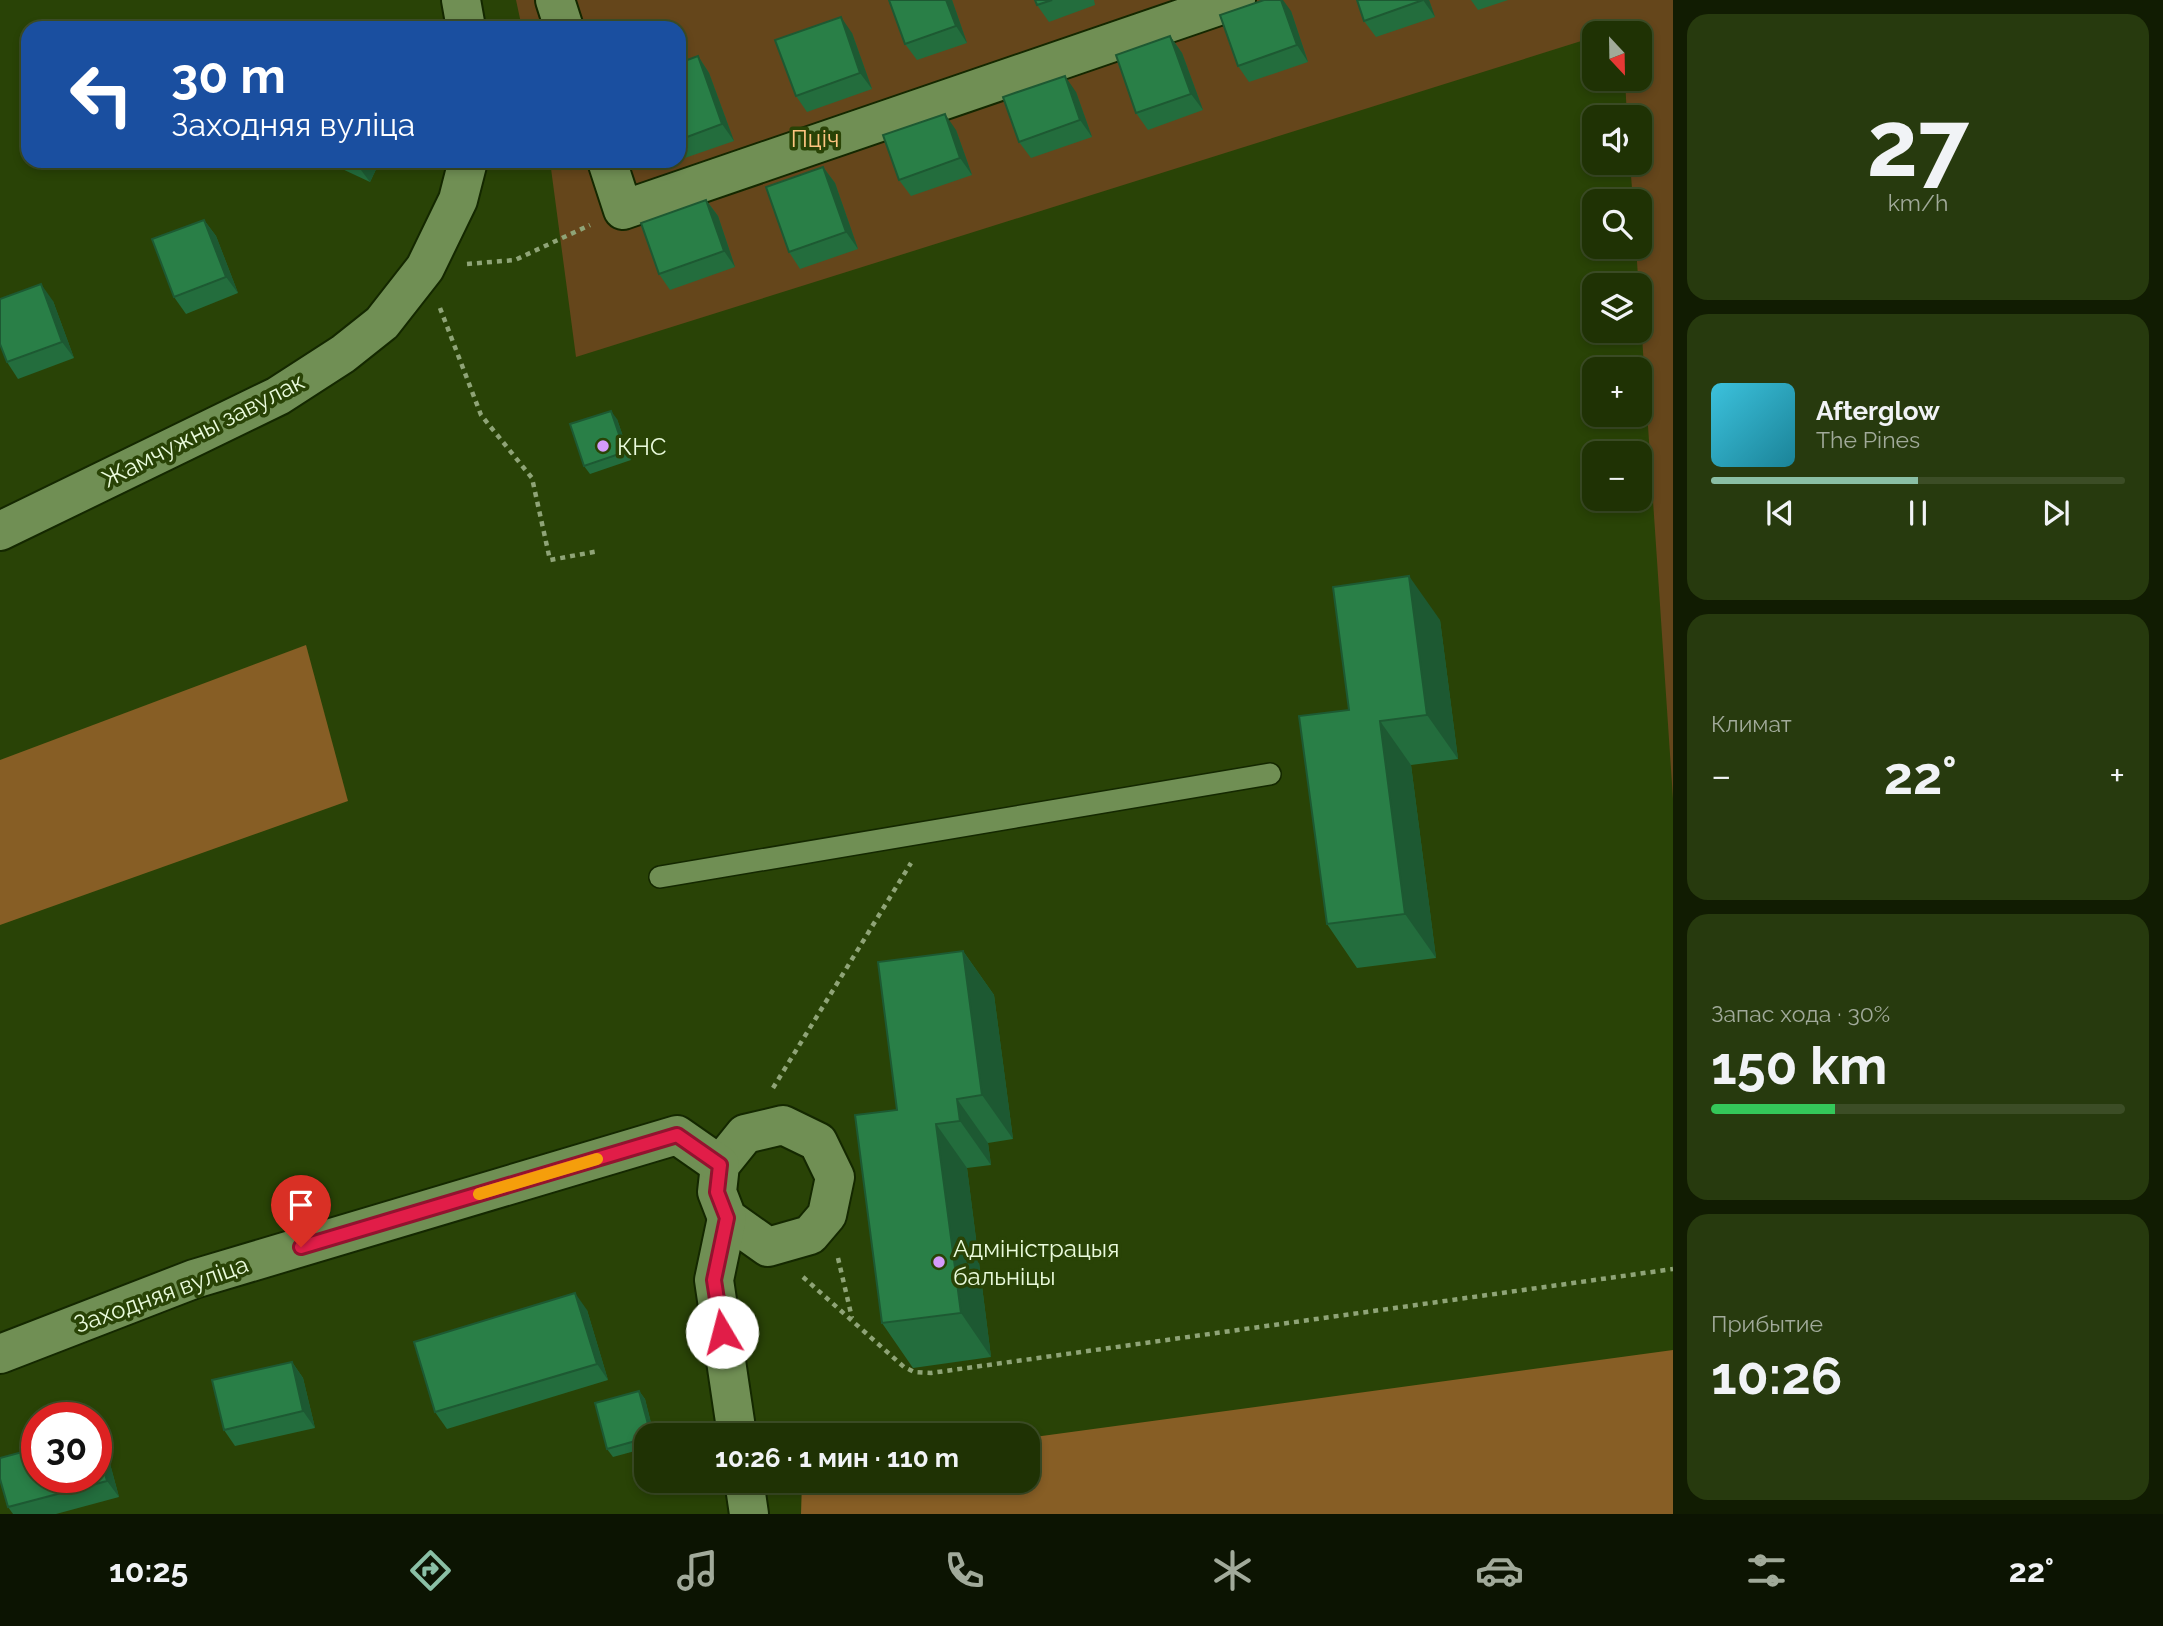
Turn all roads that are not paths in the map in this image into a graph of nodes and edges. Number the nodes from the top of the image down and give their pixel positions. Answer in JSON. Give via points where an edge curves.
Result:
{"nodes":[{"id":1,"x":461,"y":0,"type":"edge"},
{"id":2,"x":555,"y":0,"type":"edge"},
{"id":3,"x":1236,"y":0,"type":"edge"},
{"id":4,"x":465,"y":21,"type":"edge"},
{"id":5,"x":562,"y":21,"type":"edge"},
{"id":6,"x":466,"y":168,"type":"edge"},
{"id":7,"x":609,"y":168,"type":"edge"},
{"id":8,"x":0,"y":531,"type":"edge"},
{"id":9,"x":1270,"y":774,"type":"dead end"},
{"id":10,"x":660,"y":877,"type":"dead end"},
{"id":11,"x":720,"y":1165,"type":"junction"},
{"id":12,"x":727,"y":1218,"type":"junction"},
{"id":13,"x":0,"y":1354,"type":"edge"},
{"id":14,"x":735,"y":1423,"type":"edge"},
{"id":15,"x":746,"y":1493,"type":"edge"},
{"id":16,"x":749,"y":1514,"type":"edge"}],
"edges":[{"from":1,"to":4,"type":"street"},
{"from":2,"to":5,"type":"street"},
{"from":3,"to":7,"type":"street","via":[[623,210]]},
{"from":6,"to":8,"type":"street","name":"Жамчужны завулак","via":[[458,200],[425,268],[382,323],[278,396]]},
{"from":9,"to":10,"type":"lane"},
{"from":11,"to":12,"type":"street","via":[[717,1192]]},
{"from":11,"to":12,"type":"street","via":[[745,1134],[783,1125],[818,1142],[835,1177],[827,1216],[810,1236],[768,1247]]},
{"from":11,"to":13,"type":"street","name":"Заходняя вуліца","via":[[677,1135],[194,1279]]},
{"from":12,"to":14,"type":"street","via":[[714,1280]]},
{"from":15,"to":16,"type":"street"}]}
